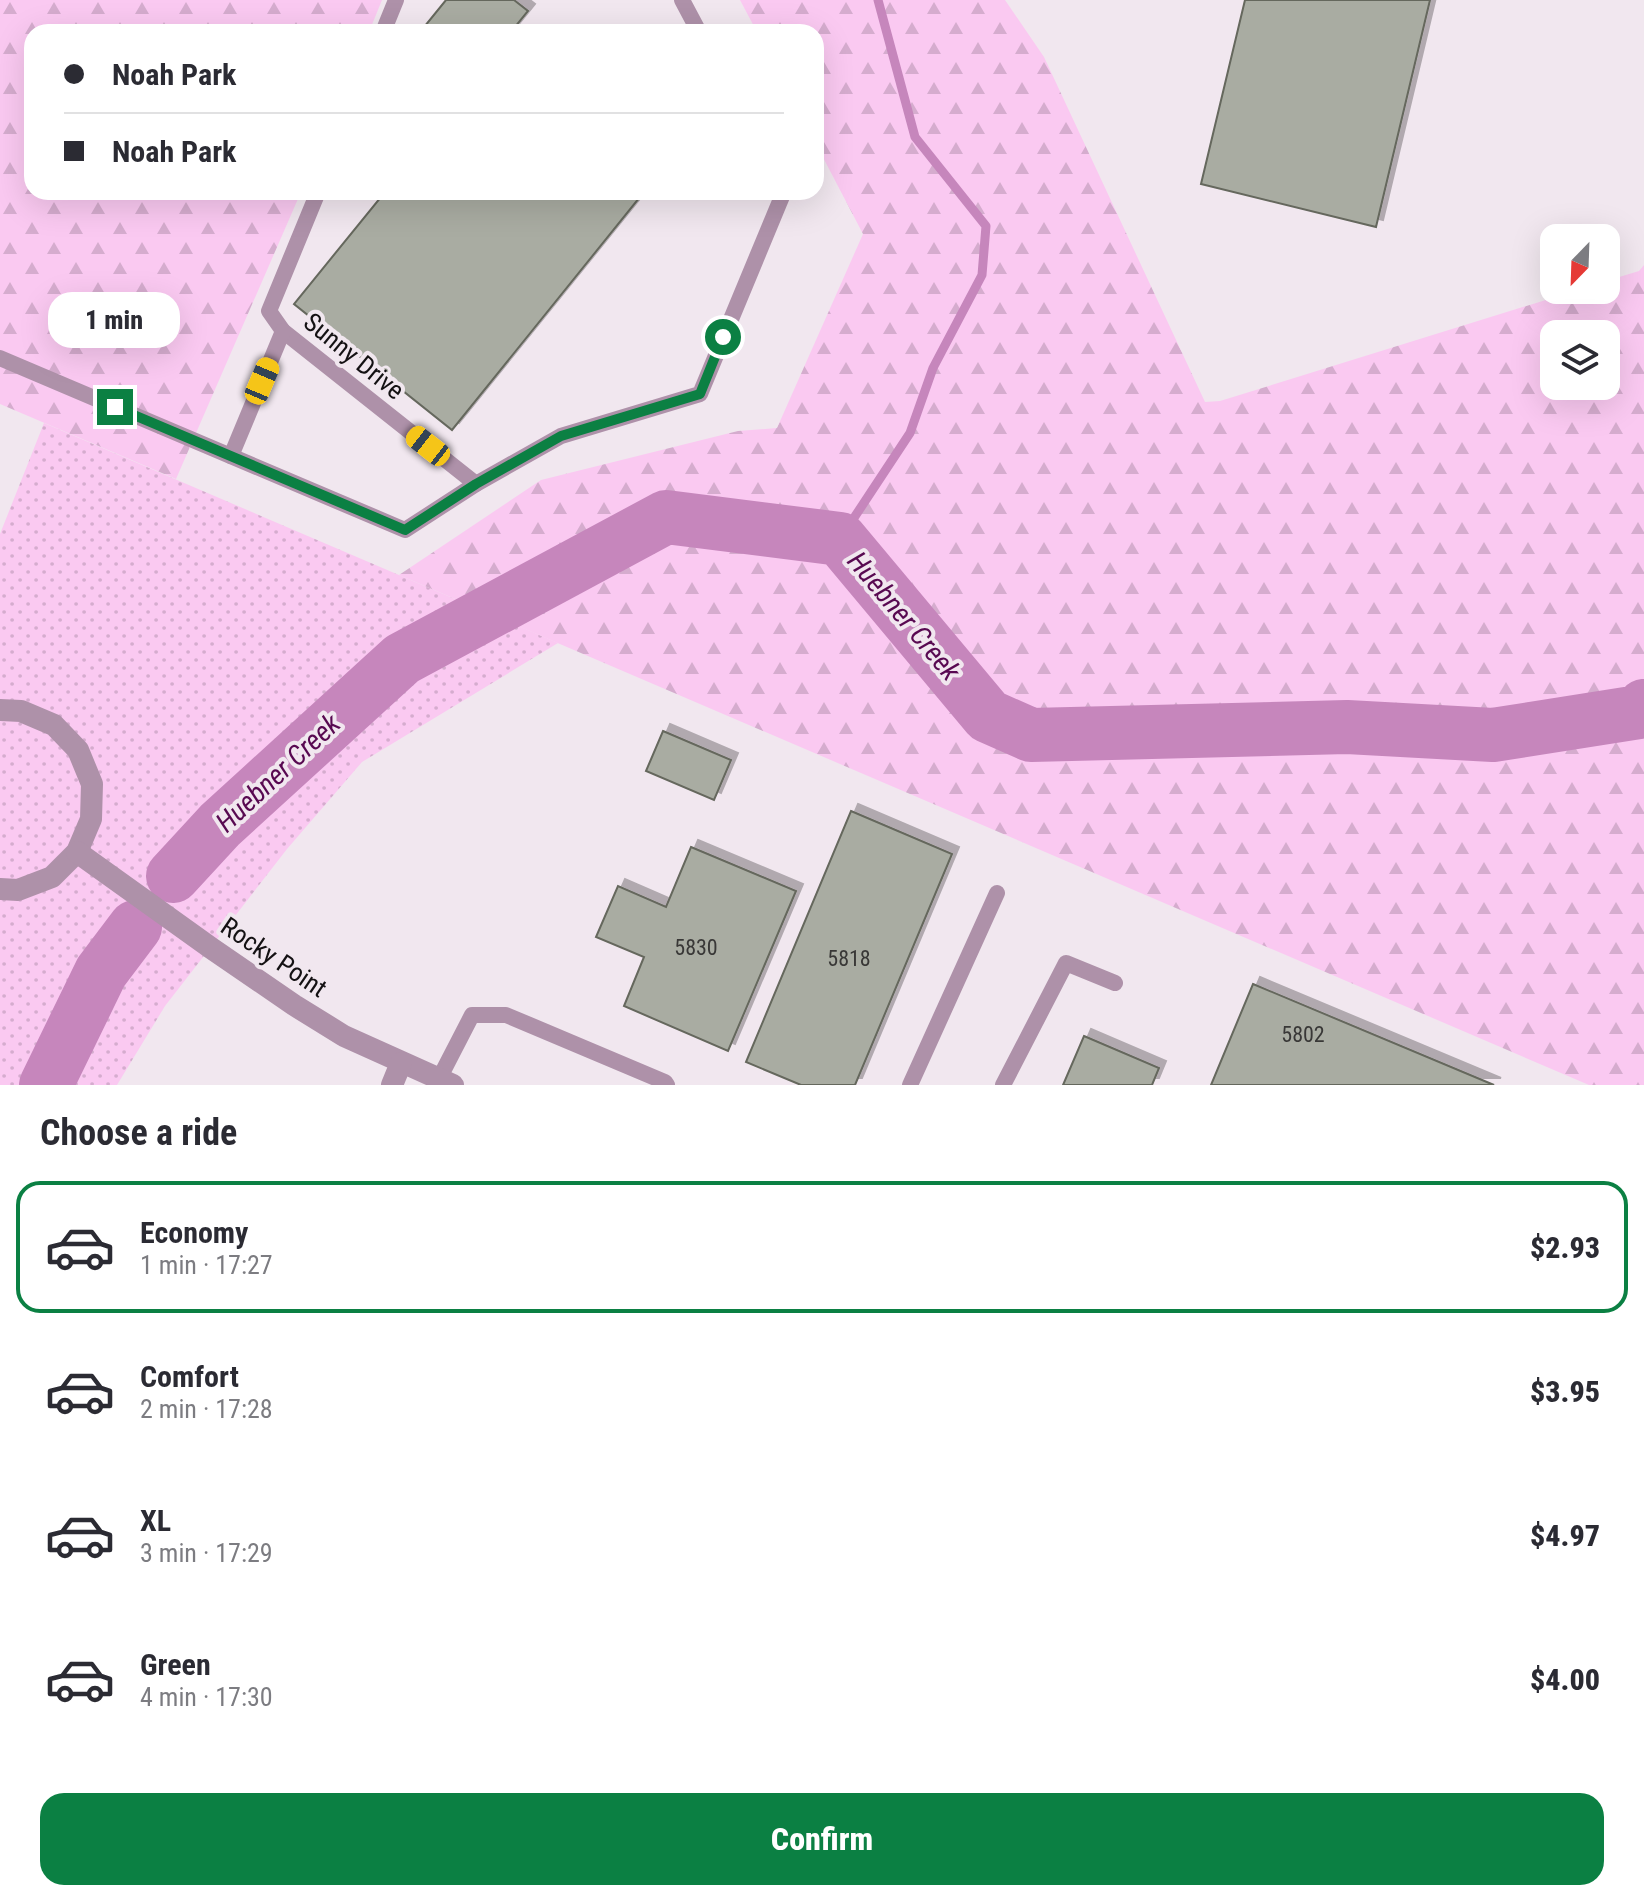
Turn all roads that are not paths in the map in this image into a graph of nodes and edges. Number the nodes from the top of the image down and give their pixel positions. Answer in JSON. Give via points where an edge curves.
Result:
{"nodes":[{"id":1,"x":396,"y":0,"type":"edge"},
{"id":2,"x":682,"y":0,"type":"edge"},
{"id":3,"x":386,"y":24,"type":"edge"},
{"id":4,"x":695,"y":24,"type":"edge"},
{"id":5,"x":315,"y":200,"type":"edge"},
{"id":6,"x":781,"y":200,"type":"edge"},
{"id":7,"x":283,"y":331,"type":"junction"},
{"id":8,"x":0,"y":358,"type":"edge"},
{"id":9,"x":231,"y":456,"type":"junction"},
{"id":10,"x":476,"y":484,"type":"junction"},
{"id":11,"x":0,"y":710,"type":"edge"},
{"id":12,"x":77,"y":852,"type":"junction"},
{"id":13,"x":0,"y":889,"type":"edge"},
{"id":14,"x":997,"y":893,"type":"dead end"},
{"id":15,"x":1115,"y":983,"type":"dead end"},
{"id":16,"x":401,"y":1063,"type":"junction"},
{"id":17,"x":446,"y":1082,"type":"edge"},
{"id":18,"x":392,"y":1085,"type":"edge"},
{"id":19,"x":667,"y":1085,"type":"edge"},
{"id":20,"x":910,"y":1085,"type":"edge"},
{"id":21,"x":1003,"y":1085,"type":"edge"}],
"edges":[{"from":1,"to":3,"type":"lane"},
{"from":2,"to":4,"type":"lane"},
{"from":5,"to":7,"type":"lane","name":"Sunny Drive","via":[[269,311]]},
{"from":6,"to":10,"type":"lane","via":[[700,394],[561,436]]},
{"from":7,"to":9,"type":"lane"},
{"from":7,"to":10,"type":"lane","name":"Sunny Drive"},
{"from":8,"to":9,"type":"lane"},
{"from":9,"to":10,"type":"lane","via":[[405,530]]},
{"from":11,"to":12,"type":"street","via":[[21,711],[54,725],[78,750],[92,784],[92,807]]},
{"from":12,"to":13,"type":"street","via":[[52,877],[18,890]]},
{"from":12,"to":16,"type":"street","name":"Rocky Point","via":[[294,1005]]},
{"from":14,"to":20,"type":"lane"},
{"from":15,"to":21,"type":"lane","via":[[1066,963]]},
{"from":16,"to":17,"type":"street","name":"Rocky Point"},
{"from":16,"to":18,"type":"street"},
{"from":17,"to":19,"type":"lane","via":[[472,1015],[506,1015]]}]}
